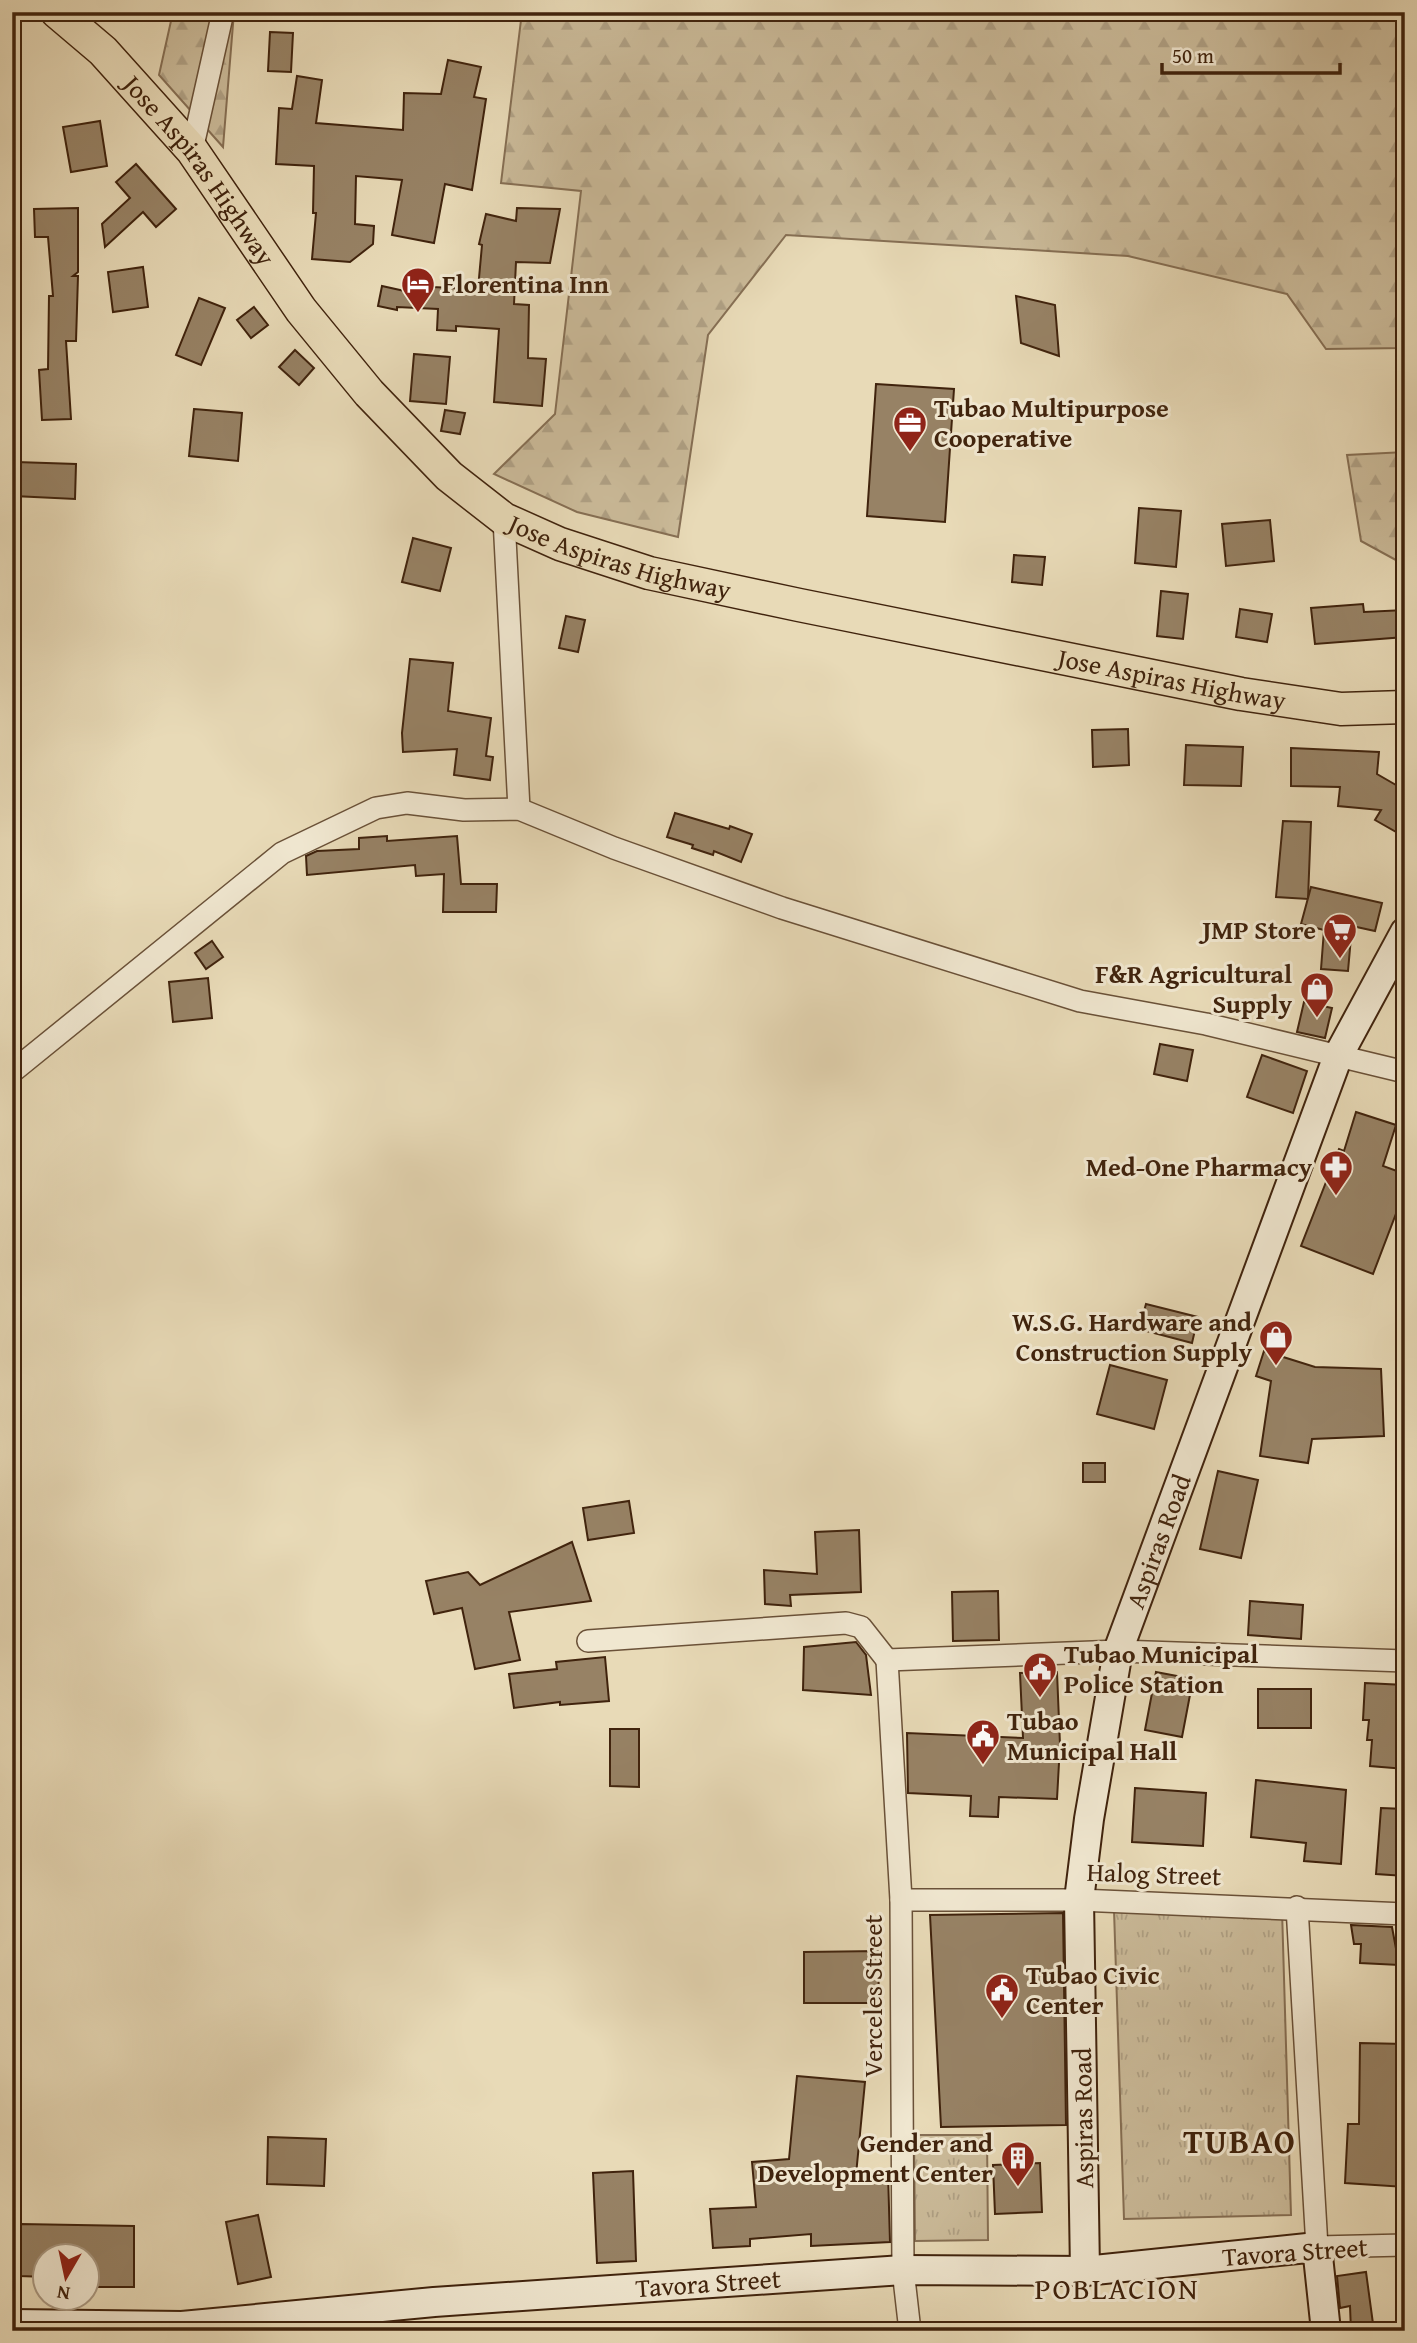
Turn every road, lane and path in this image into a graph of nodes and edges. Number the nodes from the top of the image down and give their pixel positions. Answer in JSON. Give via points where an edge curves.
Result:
{"nodes":[{"id":1,"x":57,"y":12,"type":"edge"},
{"id":2,"x":223,"y":12,"type":"edge"},
{"id":3,"x":192,"y":150,"type":"junction"},
{"id":4,"x":504,"y":519,"type":"junction"},
{"id":5,"x":1405,"y":707,"type":"edge"},
{"id":6,"x":519,"y":809,"type":"junction"},
{"id":7,"x":1405,"y":932,"type":"edge"},
{"id":8,"x":1338,"y":1056,"type":"junction"},
{"id":9,"x":12,"y":1072,"type":"edge"},
{"id":10,"x":1405,"y":1072,"type":"edge"},
{"id":11,"x":588,"y":1641,"type":"dead end"},
{"id":12,"x":1118,"y":1651,"type":"junction"},
{"id":13,"x":887,"y":1660,"type":"junction"},
{"id":14,"x":1405,"y":1661,"type":"edge"},
{"id":15,"x":901,"y":1900,"type":"junction"},
{"id":16,"x":1079,"y":1900,"type":"junction"},
{"id":17,"x":1297,"y":1907,"type":"junction"},
{"id":18,"x":1405,"y":1914,"type":"edge"},
{"id":19,"x":1405,"y":2245,"type":"edge"},
{"id":20,"x":1317,"y":2247,"type":"junction"},
{"id":21,"x":903,"y":2270,"type":"junction"},
{"id":22,"x":1085,"y":2271,"type":"junction"},
{"id":23,"x":12,"y":2323,"type":"edge"},
{"id":24,"x":910,"y":2331,"type":"edge"},
{"id":25,"x":1326,"y":2331,"type":"edge"}],
"edges":[{"from":1,"to":3,"type":"main road","name":"Jose Aspiras Highway","via":[[103,51]]},
{"from":2,"to":3,"type":"street"},
{"from":3,"to":4,"type":"main road","name":"Jose Aspiras Highway","via":[[301,310],[369,393],[449,476]]},
{"from":4,"to":5,"type":"main road","name":"Jose Aspiras Highway","via":[[560,544],[649,573],[772,599],[1254,696],[1340,709]]},
{"from":4,"to":6,"type":"street"},
{"from":6,"to":8,"type":"street","via":[[782,908],[1007,979],[1080,1001],[1206,1024]]},
{"from":6,"to":9,"type":"street","via":[[464,810],[407,803],[376,808],[282,853]]},
{"from":7,"to":8,"type":"main road","name":"Aspiras Road"},
{"from":8,"to":10,"type":"street"},
{"from":8,"to":12,"type":"main road","name":"Aspiras Road"},
{"from":11,"to":13,"type":"street","via":[[846,1623],[861,1627]]},
{"from":12,"to":13,"type":"street"},
{"from":12,"to":14,"type":"street"},
{"from":12,"to":16,"type":"main road","name":"Aspiras Road"},
{"from":13,"to":15,"type":"street","name":"Verceles Street"},
{"from":15,"to":16,"type":"street","name":"Halog Street"},
{"from":15,"to":21,"type":"street","name":"Verceles Street"},
{"from":16,"to":17,"type":"street","name":"Halog Street"},
{"from":16,"to":22,"type":"main road","name":"Aspiras Road"},
{"from":17,"to":18,"type":"street","name":"Halog Street"},
{"from":17,"to":20,"type":"street"},
{"from":19,"to":20,"type":"street","name":"Tavora Street"},
{"from":20,"to":22,"type":"main road","name":"Tavora Street"},
{"from":20,"to":25,"type":"main road"},
{"from":21,"to":22,"type":"main road","name":"Tavora Street"},
{"from":21,"to":23,"type":"main road","name":"Tavora Street","via":[[434,2302],[182,2326]]},
{"from":21,"to":24,"type":"street","name":"Verceles Street"}]}
